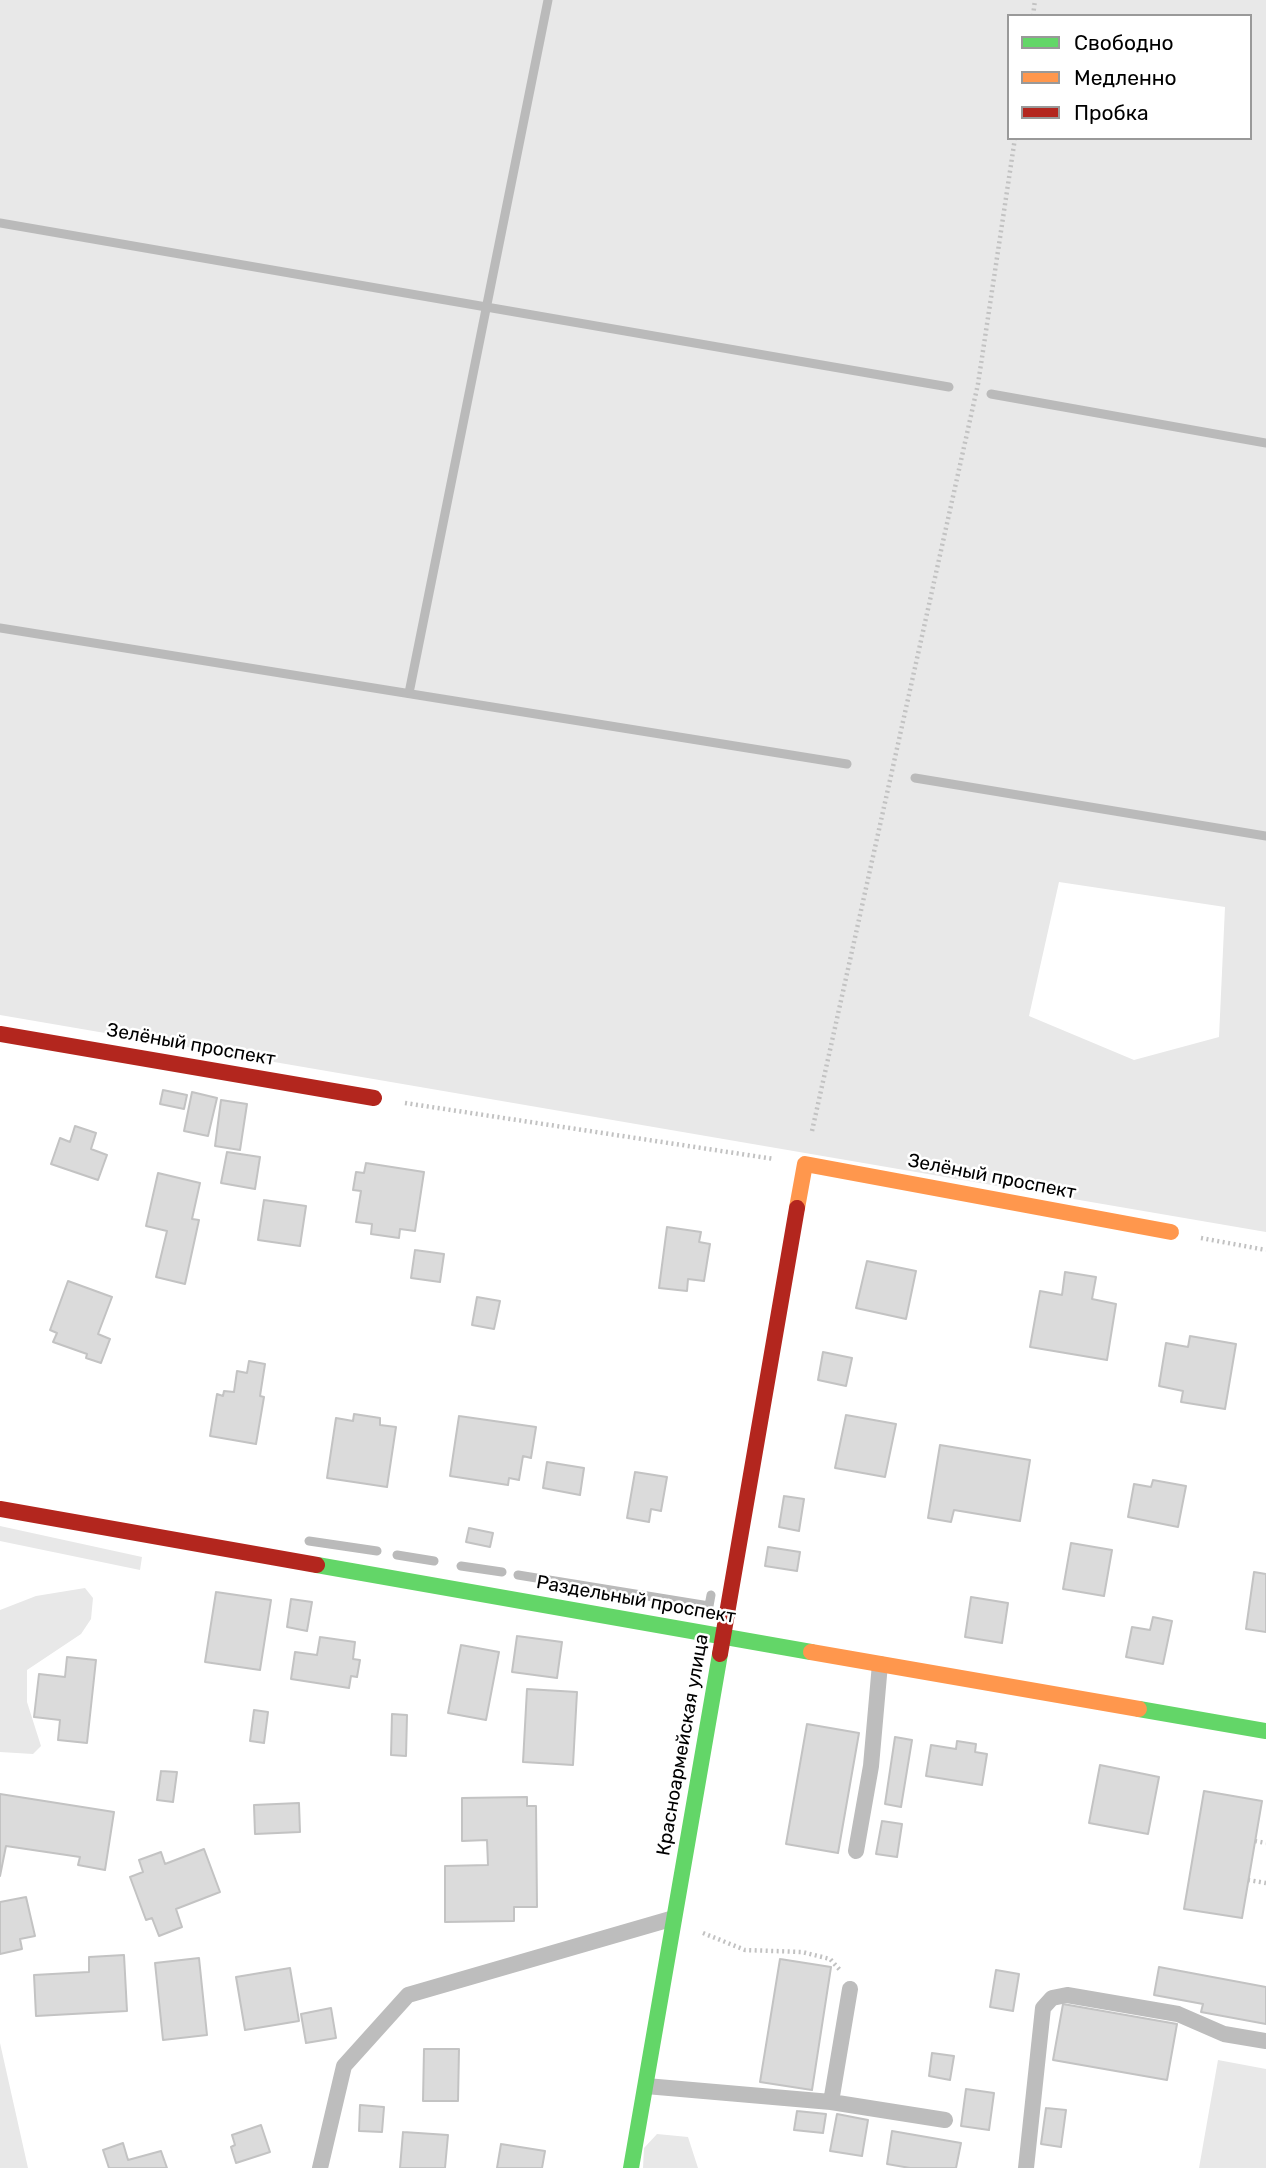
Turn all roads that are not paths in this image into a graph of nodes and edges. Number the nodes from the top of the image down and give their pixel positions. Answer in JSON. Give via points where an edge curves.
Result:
{"nodes":[{"id":1,"x":0,"y":1034,"type":"edge"},
{"id":2,"x":374,"y":1098,"type":"road end"},
{"id":3,"x":804,"y":1164,"type":"joint"},
{"id":4,"x":1171,"y":1232,"type":"road end"},
{"id":5,"x":0,"y":1508,"type":"edge"},
{"id":6,"x":724,"y":1637,"type":"junction"},
{"id":7,"x":880,"y":1664,"type":"junction"},
{"id":8,"x":1266,"y":1731,"type":"edge"},
{"id":9,"x":856,"y":1851,"type":"dead end"},
{"id":10,"x":674,"y":1918,"type":"junction"},
{"id":11,"x":850,"y":1989,"type":"road end"},
{"id":12,"x":1266,"y":2041,"type":"edge"},
{"id":13,"x":646,"y":2086,"type":"junction"},
{"id":14,"x":831,"y":2102,"type":"junction"},
{"id":15,"x":945,"y":2120,"type":"dead end"},
{"id":16,"x":320,"y":2168,"type":"edge"},
{"id":17,"x":631,"y":2168,"type":"edge"},
{"id":18,"x":1026,"y":2168,"type":"edge"}],
"edges":[{"from":1,"to":2,"type":"street","name":"Зелёный проспект"},
{"from":3,"to":4,"type":"street","name":"Зелёный проспект"},
{"from":3,"to":6,"type":"street","name":"Красноармейская улица"},
{"from":5,"to":6,"type":"street","name":"Раздельный проспект"},
{"from":6,"to":7,"type":"street","name":"Раздельный проспект"},
{"from":6,"to":10,"type":"street","name":"Красноармейская улица"},
{"from":7,"to":8,"type":"street","name":"Раздельный проспект"},
{"from":7,"to":9,"type":"lane","via":[[871,1766]]},
{"from":10,"to":13,"type":"street","name":"Красноармейская улица"},
{"from":10,"to":16,"type":"lane","via":[[408,1995],[344,2066]]},
{"from":11,"to":14,"type":"lane"},
{"from":12,"to":18,"type":"lane","via":[[1224,2034],[1178,2014],[1067,1995],[1052,1998],[1043,2008]]},
{"from":13,"to":14,"type":"lane"},
{"from":13,"to":17,"type":"street","name":"Красноармейская улица"},
{"from":14,"to":15,"type":"lane"}]}
